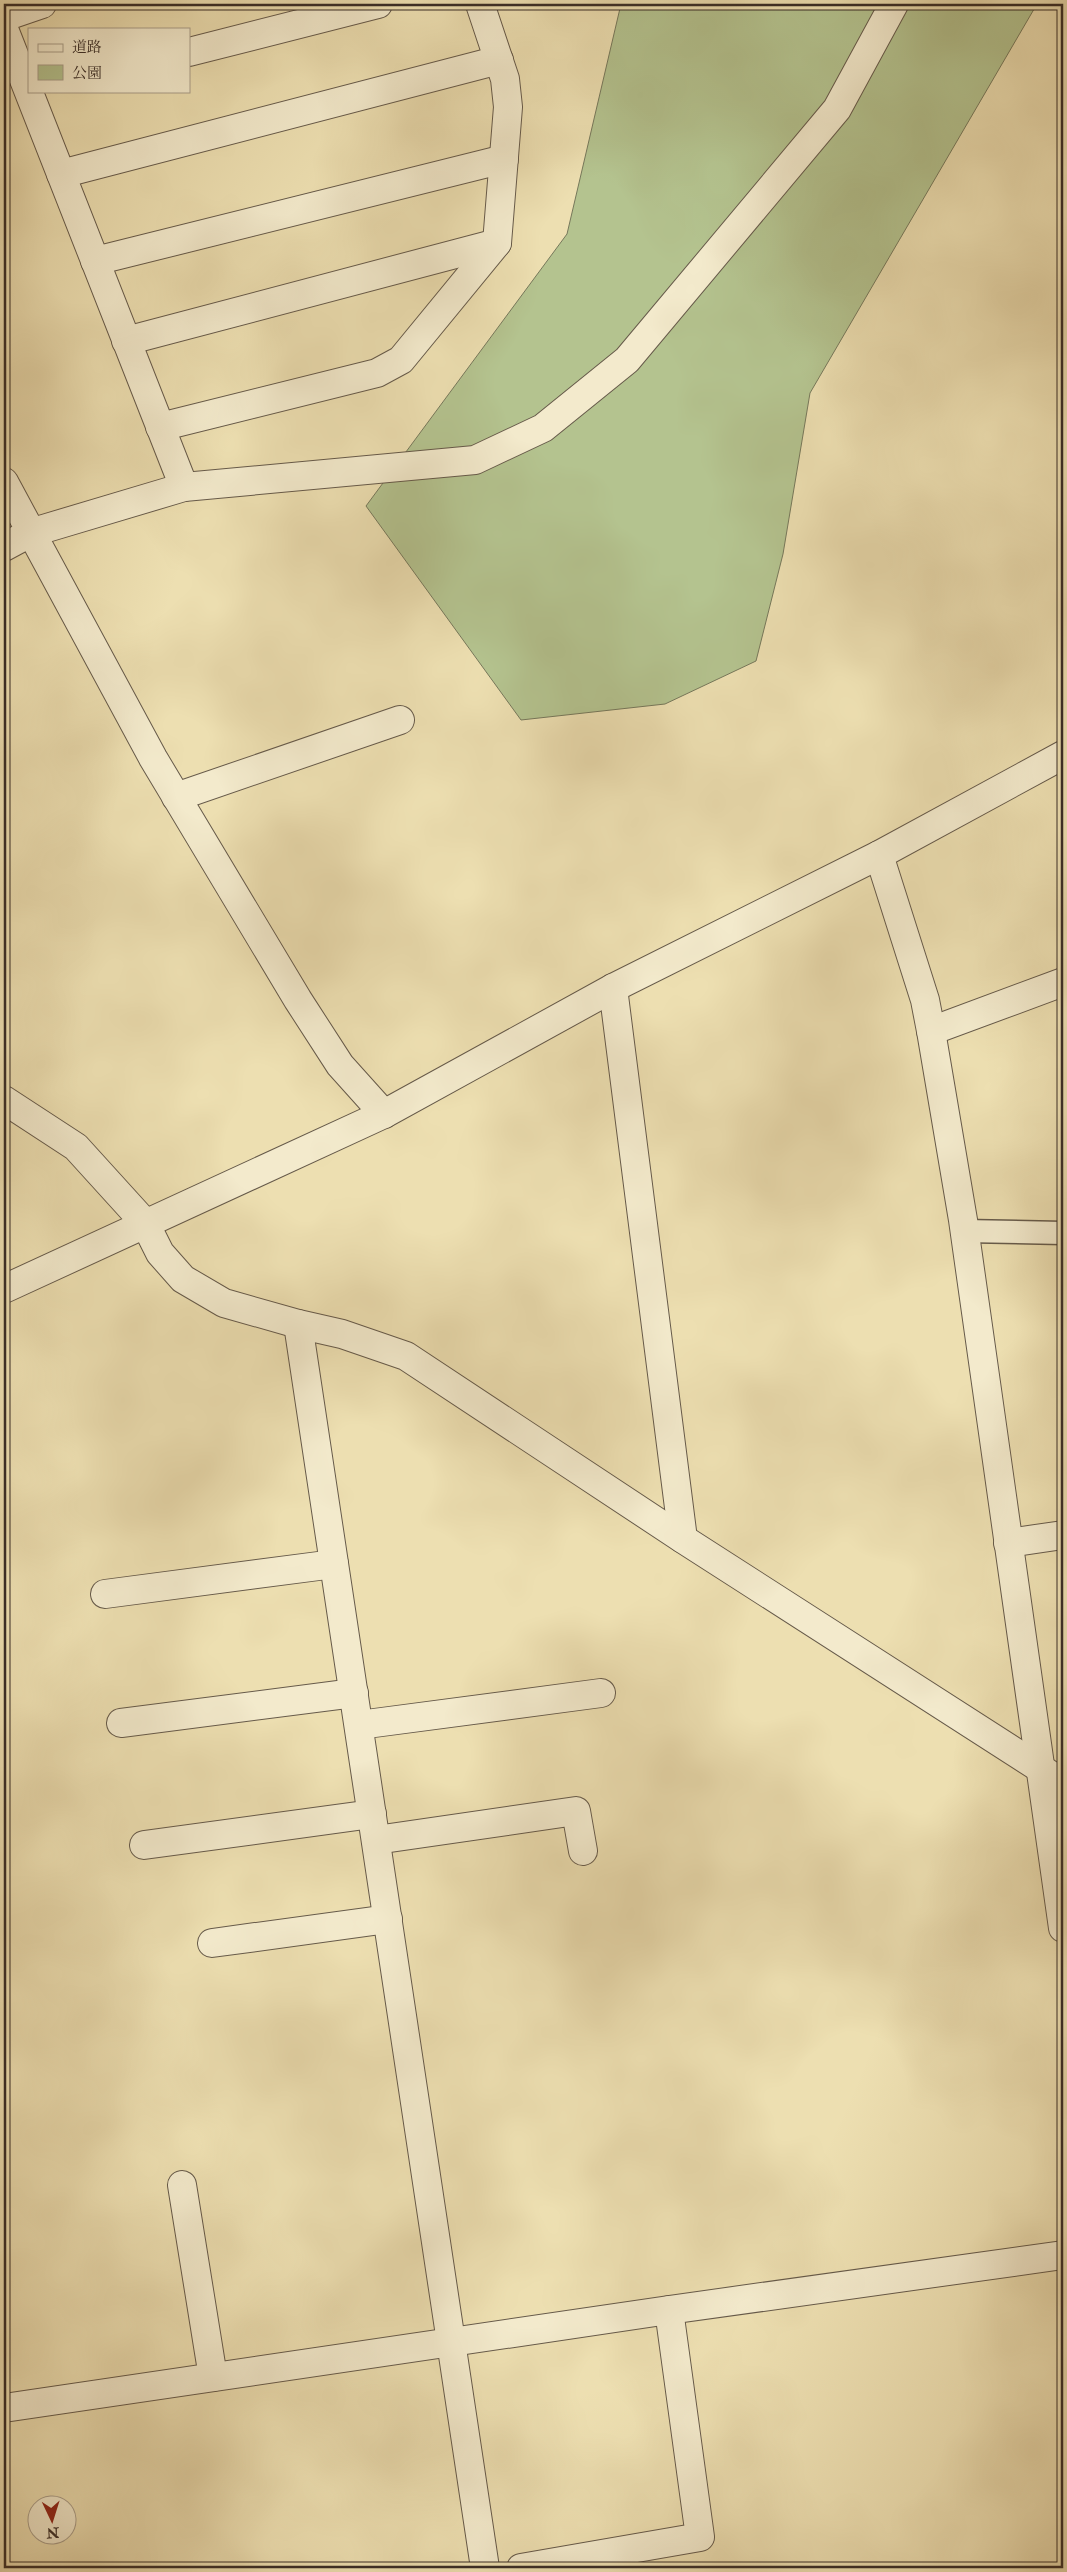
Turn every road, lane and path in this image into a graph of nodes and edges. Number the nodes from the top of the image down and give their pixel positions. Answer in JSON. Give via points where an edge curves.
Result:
{"nodes":[{"id":1,"x":42,"y":4,"type":"edge"},
{"id":2,"x":378,"y":4,"type":"edge"},
{"id":3,"x":480,"y":4,"type":"edge"},
{"id":4,"x":894,"y":4,"type":"edge"},
{"id":5,"x":4,"y":16,"type":"edge"},
{"id":6,"x":4,"y":29,"type":"edge"},
{"id":7,"x":190,"y":52,"type":"edge"},
{"id":8,"x":499,"y":60,"type":"junction"},
{"id":9,"x":28,"y":81,"type":"edge"},
{"id":10,"x":33,"y":92,"type":"edge"},
{"id":11,"x":504,"y":159,"type":"junction"},
{"id":12,"x":61,"y":174,"type":"junction"},
{"id":13,"x":497,"y":243,"type":"junction"},
{"id":14,"x":95,"y":261,"type":"junction"},
{"id":15,"x":126,"y":341,"type":"junction"},
{"id":16,"x":160,"y":427,"type":"junction"},
{"id":17,"x":4,"y":482,"type":"edge"},
{"id":18,"x":184,"y":486,"type":"junction"},
{"id":19,"x":30,"y":533,"type":"junction"},
{"id":20,"x":4,"y":547,"type":"edge"},
{"id":21,"x":400,"y":720,"type":"dead end"},
{"id":22,"x":1063,"y":755,"type":"edge"},
{"id":23,"x":176,"y":796,"type":"junction"},
{"id":24,"x":879,"y":855,"type":"junction"},
{"id":25,"x":1063,"y":982,"type":"edge"},
{"id":26,"x":613,"y":988,"type":"junction"},
{"id":27,"x":931,"y":1031,"type":"junction"},
{"id":28,"x":4,"y":1100,"type":"edge"},
{"id":29,"x":384,"y":1114,"type":"junction"},
{"id":30,"x":146,"y":1223,"type":"junction"},
{"id":31,"x":964,"y":1231,"type":"junction"},
{"id":32,"x":1063,"y":1233,"type":"edge"},
{"id":33,"x":4,"y":1289,"type":"edge"},
{"id":34,"x":298,"y":1324,"type":"junction"},
{"id":35,"x":1063,"y":1535,"type":"edge"},
{"id":36,"x":683,"y":1539,"type":"junction"},
{"id":37,"x":1008,"y":1543,"type":"junction"},
{"id":38,"x":334,"y":1564,"type":"junction"},
{"id":39,"x":104,"y":1594,"type":"dead end"},
{"id":40,"x":354,"y":1693,"type":"junction"},
{"id":41,"x":601,"y":1693,"type":"dead end"},
{"id":42,"x":122,"y":1723,"type":"dead end"},
{"id":43,"x":359,"y":1726,"type":"junction"},
{"id":44,"x":1039,"y":1768,"type":"junction"},
{"id":45,"x":1063,"y":1784,"type":"edge"},
{"id":46,"x":374,"y":1827,"type":"junction"},
{"id":47,"x":144,"y":1845,"type":"dead end"},
{"id":48,"x":583,"y":1851,"type":"dead end"},
{"id":49,"x":388,"y":1919,"type":"junction"},
{"id":50,"x":1063,"y":1928,"type":"edge"},
{"id":51,"x":212,"y":1943,"type":"dead end"},
{"id":52,"x":182,"y":2185,"type":"dead end"},
{"id":53,"x":1063,"y":2256,"type":"edge"},
{"id":54,"x":669,"y":2310,"type":"junction"},
{"id":55,"x":452,"y":2342,"type":"junction"},
{"id":56,"x":213,"y":2377,"type":"junction"},
{"id":57,"x":4,"y":2408,"type":"edge"},
{"id":58,"x":485,"y":2568,"type":"edge"},
{"id":59,"x":521,"y":2568,"type":"edge"}],
"edges":[{"from":1,"to":5,"type":"street"},
{"from":2,"to":7,"type":"street"},
{"from":3,"to":8,"type":"street"},
{"from":4,"to":18,"type":"street","via":[[838,109],[627,360],[543,428],[474,460]]},
{"from":6,"to":9,"type":"street"},
{"from":8,"to":11,"type":"street","via":[[508,107]]},
{"from":8,"to":12,"type":"street"},
{"from":10,"to":12,"type":"street"},
{"from":11,"to":13,"type":"street"},
{"from":11,"to":14,"type":"street"},
{"from":12,"to":14,"type":"street"},
{"from":13,"to":15,"type":"street"},
{"from":13,"to":16,"type":"street","via":[[401,360],[377,373]]},
{"from":14,"to":15,"type":"street"},
{"from":15,"to":16,"type":"street"},
{"from":16,"to":18,"type":"street"},
{"from":17,"to":19,"type":"street"},
{"from":18,"to":19,"type":"street"},
{"from":19,"to":20,"type":"street"},
{"from":19,"to":23,"type":"street"},
{"from":21,"to":23,"type":"street"},
{"from":22,"to":24,"type":"street"},
{"from":23,"to":29,"type":"street","via":[[308,1017],[340,1065]]},
{"from":24,"to":26,"type":"street"},
{"from":24,"to":27,"type":"street","via":[[925,1000]]},
{"from":25,"to":27,"type":"street"},
{"from":26,"to":29,"type":"street"},
{"from":26,"to":36,"type":"street"},
{"from":27,"to":31,"type":"street"},
{"from":28,"to":30,"type":"street","via":[[76,1147]]},
{"from":29,"to":30,"type":"street"},
{"from":30,"to":33,"type":"street"},
{"from":30,"to":34,"type":"street","via":[[160,1253],[183,1279],[224,1303]]},
{"from":31,"to":32,"type":"lane"},
{"from":31,"to":37,"type":"street"},
{"from":34,"to":36,"type":"street","via":[[342,1334],[406,1356]]},
{"from":34,"to":38,"type":"street"},
{"from":35,"to":37,"type":"street"},
{"from":36,"to":44,"type":"street"},
{"from":37,"to":44,"type":"street"},
{"from":38,"to":39,"type":"street"},
{"from":38,"to":40,"type":"street"},
{"from":40,"to":42,"type":"street"},
{"from":40,"to":43,"type":"street"},
{"from":41,"to":43,"type":"street"},
{"from":43,"to":46,"type":"street"},
{"from":44,"to":45,"type":"street"},
{"from":44,"to":50,"type":"street"},
{"from":46,"to":47,"type":"street"},
{"from":46,"to":48,"type":"street","via":[[576,1812]]},
{"from":46,"to":49,"type":"street"},
{"from":49,"to":51,"type":"street"},
{"from":49,"to":55,"type":"street"},
{"from":52,"to":56,"type":"street"},
{"from":53,"to":54,"type":"street"},
{"from":54,"to":55,"type":"street"},
{"from":54,"to":59,"type":"street","via":[[700,2537]]},
{"from":55,"to":56,"type":"street"},
{"from":55,"to":58,"type":"street"},
{"from":56,"to":57,"type":"street"}]}
